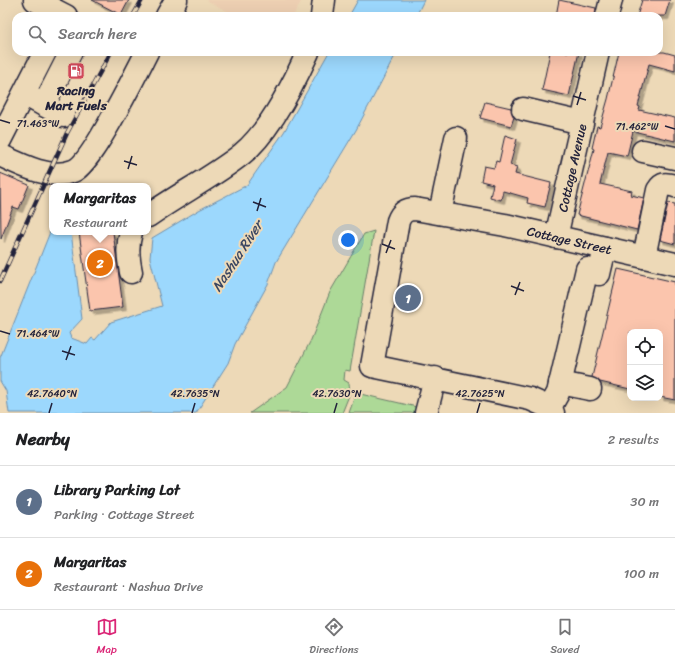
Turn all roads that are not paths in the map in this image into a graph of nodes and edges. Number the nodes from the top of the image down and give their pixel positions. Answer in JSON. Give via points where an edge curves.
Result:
{"nodes":[{"id":1,"x":35,"y":0,"type":"edge"},
{"id":2,"x":176,"y":0,"type":"edge"},
{"id":3,"x":324,"y":0,"type":"edge"},
{"id":4,"x":611,"y":0,"type":"edge"},
{"id":5,"x":66,"y":12,"type":"edge"},
{"id":6,"x":169,"y":12,"type":"edge"},
{"id":7,"x":322,"y":12,"type":"edge"},
{"id":8,"x":608,"y":12,"type":"edge"},
{"id":9,"x":43,"y":56,"type":"edge"},
{"id":10,"x":69,"y":56,"type":"edge"},
{"id":11,"x":95,"y":56,"type":"edge"},
{"id":12,"x":145,"y":56,"type":"edge"},
{"id":13,"x":306,"y":56,"type":"edge"},
{"id":14,"x":597,"y":56,"type":"edge"},
{"id":15,"x":24,"y":94,"type":"junction"},
{"id":16,"x":44,"y":105,"type":"junction"},
{"id":17,"x":523,"y":109,"type":"dead end"},
{"id":18,"x":582,"y":123,"type":"junction"},
{"id":19,"x":2,"y":130,"type":"edge"},
{"id":20,"x":456,"y":138,"type":"dead end"},
{"id":21,"x":643,"y":151,"type":"dead end"},
{"id":22,"x":0,"y":155,"type":"edge"},
{"id":23,"x":675,"y":158,"type":"edge"},
{"id":24,"x":675,"y":186,"type":"edge"},
{"id":25,"x":440,"y":213,"type":"junction"},
{"id":26,"x":151,"y":214,"type":"edge"},
{"id":27,"x":130,"y":235,"type":"edge"},
{"id":28,"x":556,"y":237,"type":"junction"},
{"id":29,"x":605,"y":248,"type":"junction"},
{"id":30,"x":644,"y":257,"type":"junction"},
{"id":31,"x":675,"y":264,"type":"edge"},
{"id":32,"x":131,"y":272,"type":"dead end"},
{"id":33,"x":435,"y":378,"type":"junction"},
{"id":34,"x":560,"y":383,"type":"junction"},
{"id":35,"x":590,"y":389,"type":"dead end"},
{"id":36,"x":551,"y":411,"type":"edge"},
{"id":37,"x":426,"y":413,"type":"edge"}],
"edges":[{"from":1,"to":5,"type":"street"},
{"from":2,"to":6,"type":"street"},
{"from":3,"to":7,"type":"street"},
{"from":4,"to":8,"type":"street"},
{"from":9,"to":15,"type":"street"},
{"from":10,"to":16,"type":"street"},
{"from":11,"to":16,"type":"street","via":[[64,116]]},
{"from":12,"to":22,"type":"street","via":[[90,154],[77,169],[48,172]]},
{"from":13,"to":26,"type":"street","via":[[291,86],[254,142],[230,162]]},
{"from":14,"to":18,"type":"street","name":"Cottage Avenue"},
{"from":15,"to":16,"type":"street"},
{"from":15,"to":19,"type":"street"},
{"from":17,"to":18,"type":"street"},
{"from":18,"to":28,"type":"street","name":"Cottage Avenue"},
{"from":20,"to":25,"type":"street"},
{"from":21,"to":23,"type":"street"},
{"from":24,"to":30,"type":"street","via":[[665,184],[658,190]]},
{"from":25,"to":28,"type":"street","name":"Cottage Street"},
{"from":25,"to":33,"type":"street","name":"Cottage Street","via":[[411,209],[400,217],[372,366]]},
{"from":27,"to":32,"type":"street","via":[[128,253]]},
{"from":28,"to":29,"type":"street","name":"Cottage Street"},
{"from":29,"to":30,"type":"street","name":"Cottage Street"},
{"from":29,"to":34,"type":"street","via":[[607,277],[587,270]]},
{"from":30,"to":31,"type":"street","name":"Cottage Street"},
{"from":33,"to":36,"type":"street","via":[[538,401]]},
{"from":33,"to":37,"type":"street"},
{"from":34,"to":35,"type":"street"},
{"from":34,"to":36,"type":"street"}]}
